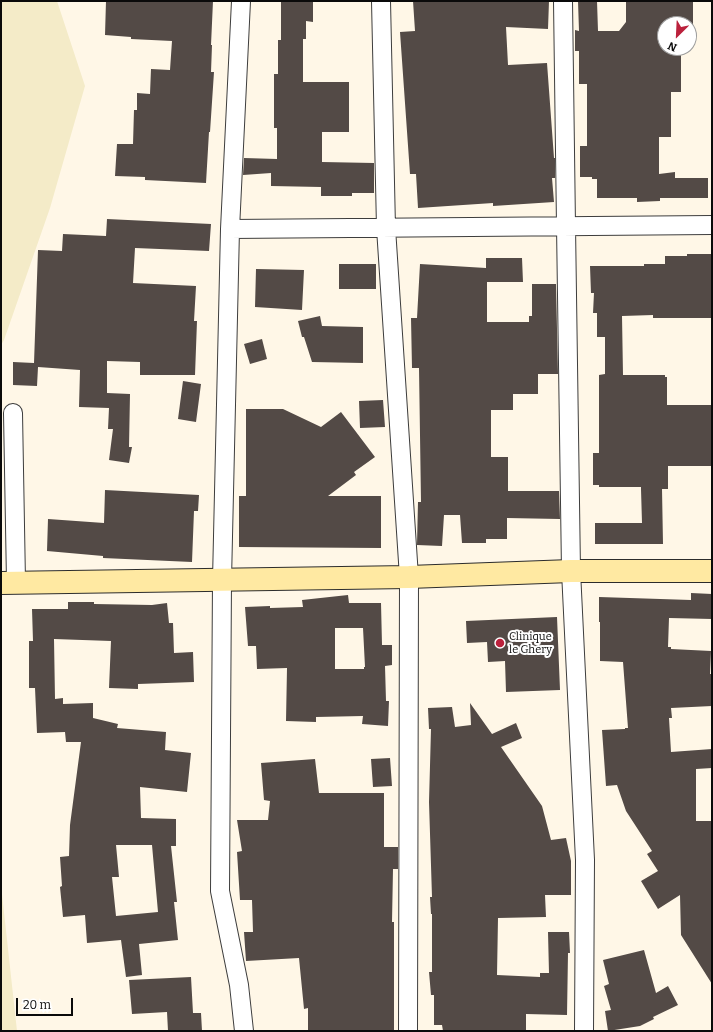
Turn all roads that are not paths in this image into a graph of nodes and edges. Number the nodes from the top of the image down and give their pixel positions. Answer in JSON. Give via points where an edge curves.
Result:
{"nodes":[{"id":1,"x":241,"y":1,"type":"edge"},
{"id":2,"x":380,"y":1,"type":"edge"},
{"id":3,"x":563,"y":1,"type":"edge"},
{"id":4,"x":712,"y":225,"type":"edge"},
{"id":5,"x":566,"y":226,"type":"junction"},
{"id":6,"x":386,"y":228,"type":"junction"},
{"id":7,"x":230,"y":229,"type":"junction"},
{"id":8,"x":13,"y":413,"type":"dead end"},
{"id":9,"x":571,"y":571,"type":"junction"},
{"id":10,"x":712,"y":571,"type":"edge"},
{"id":11,"x":409,"y":577,"type":"junction"},
{"id":12,"x":222,"y":580,"type":"junction"},
{"id":13,"x":8,"y":583,"type":"edge"},
{"id":14,"x":244,"y":1031,"type":"edge"},
{"id":15,"x":408,"y":1031,"type":"edge"},
{"id":16,"x":584,"y":1031,"type":"edge"}],
"edges":[{"from":1,"to":7,"type":"street"},
{"from":2,"to":6,"type":"street"},
{"from":3,"to":5,"type":"street"},
{"from":4,"to":5,"type":"street"},
{"from":5,"to":6,"type":"street"},
{"from":5,"to":9,"type":"street"},
{"from":6,"to":7,"type":"street"},
{"from":6,"to":11,"type":"street"},
{"from":7,"to":12,"type":"street"},
{"from":8,"to":13,"type":"street"},
{"from":9,"to":10,"type":"street"},
{"from":9,"to":11,"type":"street"},
{"from":9,"to":16,"type":"street","via":[[585,860]]},
{"from":11,"to":12,"type":"street"},
{"from":11,"to":15,"type":"street"},
{"from":12,"to":13,"type":"street"},
{"from":12,"to":14,"type":"street","via":[[220,891],[239,986]]}]}
